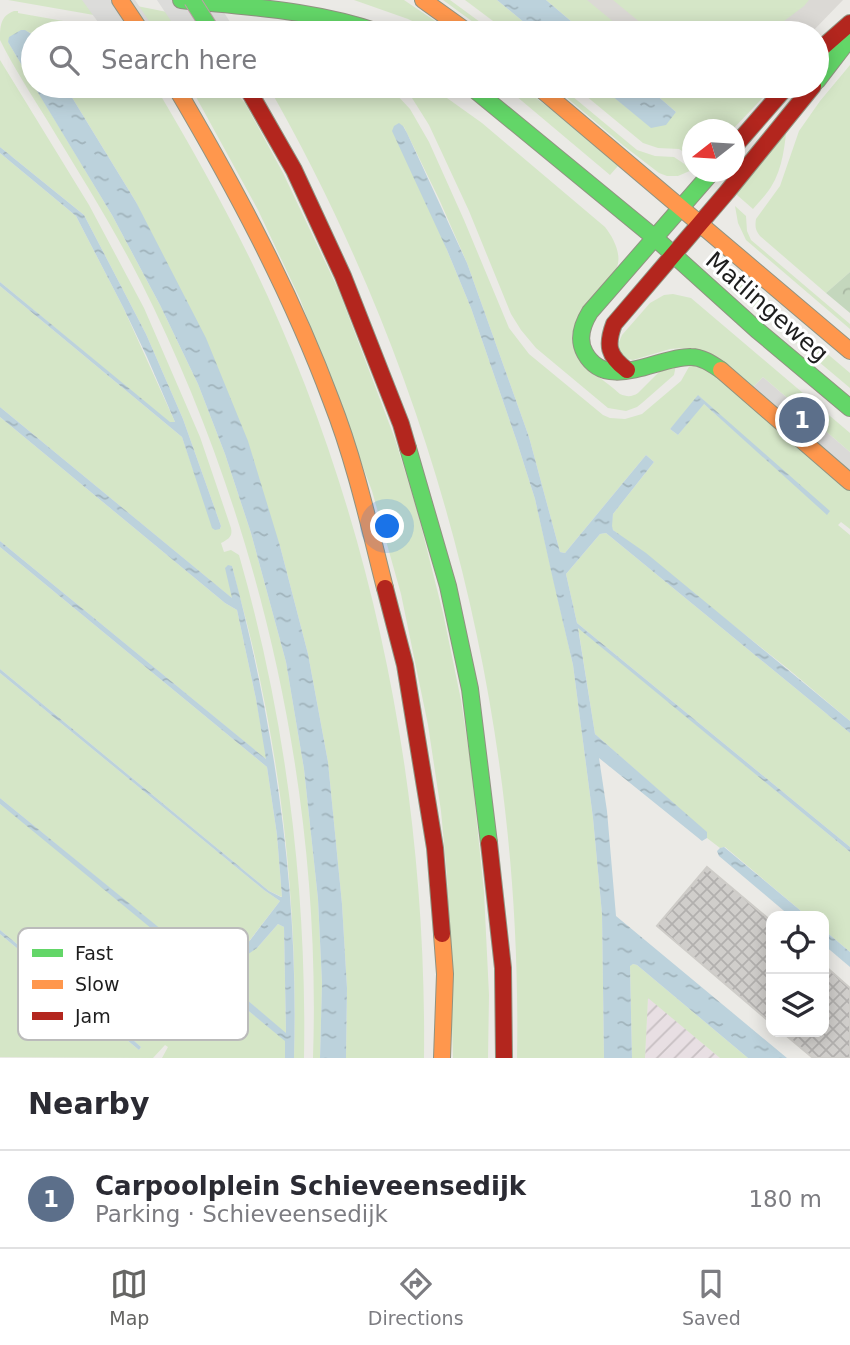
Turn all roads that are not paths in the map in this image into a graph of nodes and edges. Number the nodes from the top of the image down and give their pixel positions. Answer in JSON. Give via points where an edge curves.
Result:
{"nodes":[{"id":1,"x":120,"y":0,"type":"edge"},
{"id":2,"x":181,"y":0,"type":"edge"},
{"id":3,"x":192,"y":0,"type":"edge"},
{"id":4,"x":424,"y":0,"type":"edge"},
{"id":5,"x":134,"y":21,"type":"edge"},
{"id":6,"x":205,"y":21,"type":"edge"},
{"id":7,"x":343,"y":21,"type":"edge"},
{"id":8,"x":453,"y":21,"type":"edge"},
{"id":9,"x":850,"y":23,"type":"edge"},
{"id":10,"x":850,"y":38,"type":"edge"},
{"id":11,"x":829,"y":41,"type":"edge"},
{"id":12,"x":829,"y":65,"type":"edge"},
{"id":13,"x":181,"y":98,"type":"edge"},
{"id":14,"x":253,"y":98,"type":"edge"},
{"id":15,"x":484,"y":98,"type":"edge"},
{"id":16,"x":551,"y":98,"type":"edge"},
{"id":17,"x":776,"y":98,"type":"edge"},
{"id":18,"x":803,"y":98,"type":"edge"},
{"id":19,"x":745,"y":134,"type":"edge"},
{"id":20,"x":703,"y":182,"type":"edge"},
{"id":21,"x":681,"y":208,"type":"junction"},
{"id":22,"x":700,"y":223,"type":"junction"},
{"id":23,"x":654,"y":239,"type":"junction"},
{"id":24,"x":673,"y":255,"type":"junction"},
{"id":25,"x":850,"y":351,"type":"edge"},
{"id":26,"x":627,"y":370,"type":"junction"},
{"id":27,"x":850,"y":408,"type":"edge"},
{"id":28,"x":850,"y":482,"type":"edge"},
{"id":29,"x":442,"y":1058,"type":"edge"},
{"id":30,"x":504,"y":1058,"type":"edge"}],
"edges":[{"from":1,"to":5,"type":"main road"},
{"from":2,"to":7,"type":"main road"},
{"from":3,"to":6,"type":"main road","bridge":true},
{"from":4,"to":8,"type":"main road"},
{"from":9,"to":11,"type":"main road"},
{"from":10,"to":12,"type":"main road"},
{"from":13,"to":29,"type":"main road","via":[[256,231],[299,320],[356,473],[405,665],[435,848],[445,974]]},
{"from":14,"to":30,"type":"main road","via":[[343,276],[401,424],[448,586],[470,689],[484,793],[503,968]]},
{"from":15,"to":23,"type":"main road","name":"Matlingeweg"},
{"from":16,"to":21,"type":"main road","name":"Matlingeweg"},
{"from":17,"to":19,"type":"main road"},
{"from":18,"to":22,"type":"main road"},
{"from":20,"to":21,"type":"main road"},
{"from":21,"to":22,"type":"main road","name":"Matlingeweg"},
{"from":21,"to":23,"type":"main road"},
{"from":22,"to":24,"type":"main road"},
{"from":22,"to":25,"type":"main road","name":"Matlingeweg"},
{"from":23,"to":24,"type":"main road","name":"Matlingeweg"},
{"from":23,"to":26,"type":"main road","via":[[590,312],[581,329],[587,358],[603,371]]},
{"from":24,"to":26,"type":"main road","via":[[614,324],[609,336],[612,356]]},
{"from":24,"to":27,"type":"main road","name":"Matlingeweg"},
{"from":26,"to":28,"type":"main road","via":[[688,356],[710,362]]}]}
